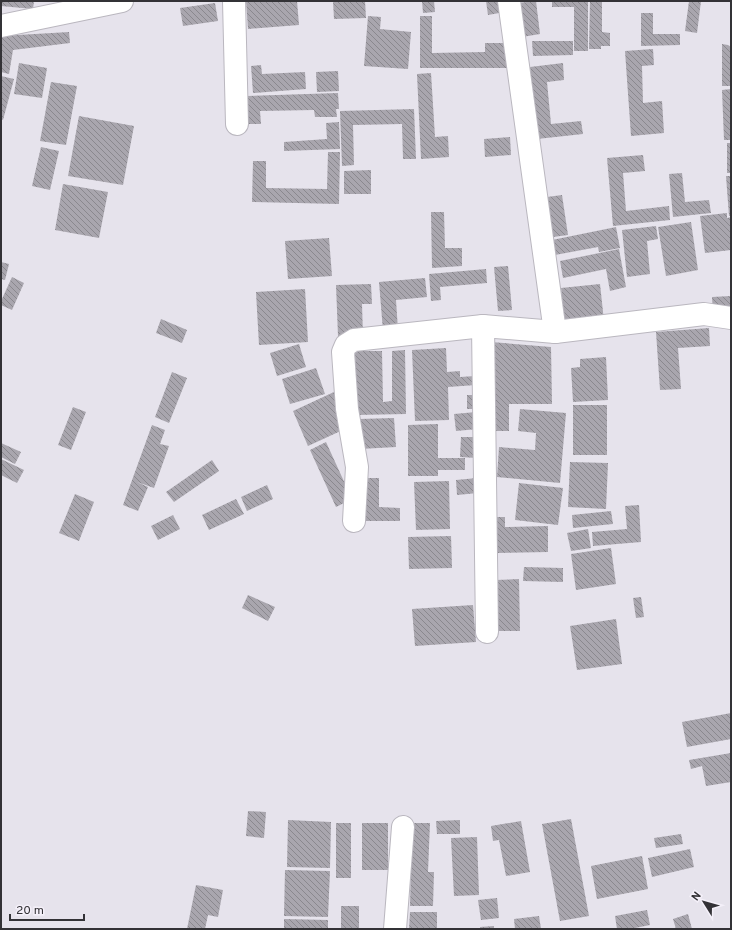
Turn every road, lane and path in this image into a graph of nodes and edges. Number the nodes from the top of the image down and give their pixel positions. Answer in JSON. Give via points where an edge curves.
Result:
{"nodes":[{"id":1,"x":122,"y":1,"type":"edge"},
{"id":2,"x":234,"y":1,"type":"edge"},
{"id":3,"x":509,"y":1,"type":"edge"},
{"id":4,"x":1,"y":26,"type":"edge"},
{"id":5,"x":237,"y":124,"type":"dead end"},
{"id":6,"x":731,"y":318,"type":"edge"},
{"id":7,"x":483,"y":326,"type":"junction"},
{"id":8,"x":555,"y":332,"type":"junction"},
{"id":9,"x":354,"y":521,"type":"dead end"},
{"id":10,"x":487,"y":632,"type":"dead end"},
{"id":11,"x":403,"y":827,"type":"dead end"},
{"id":12,"x":395,"y":929,"type":"edge"}],
"edges":[{"from":1,"to":4,"type":"street"},
{"from":2,"to":5,"type":"street"},
{"from":3,"to":8,"type":"street"},
{"from":6,"to":8,"type":"street","via":[[704,314]]},
{"from":7,"to":8,"type":"street"},
{"from":7,"to":9,"type":"street","via":[[354,340],[346,345],[343,352],[347,409],[357,467]]},
{"from":7,"to":10,"type":"street"},
{"from":11,"to":12,"type":"street"}]}
